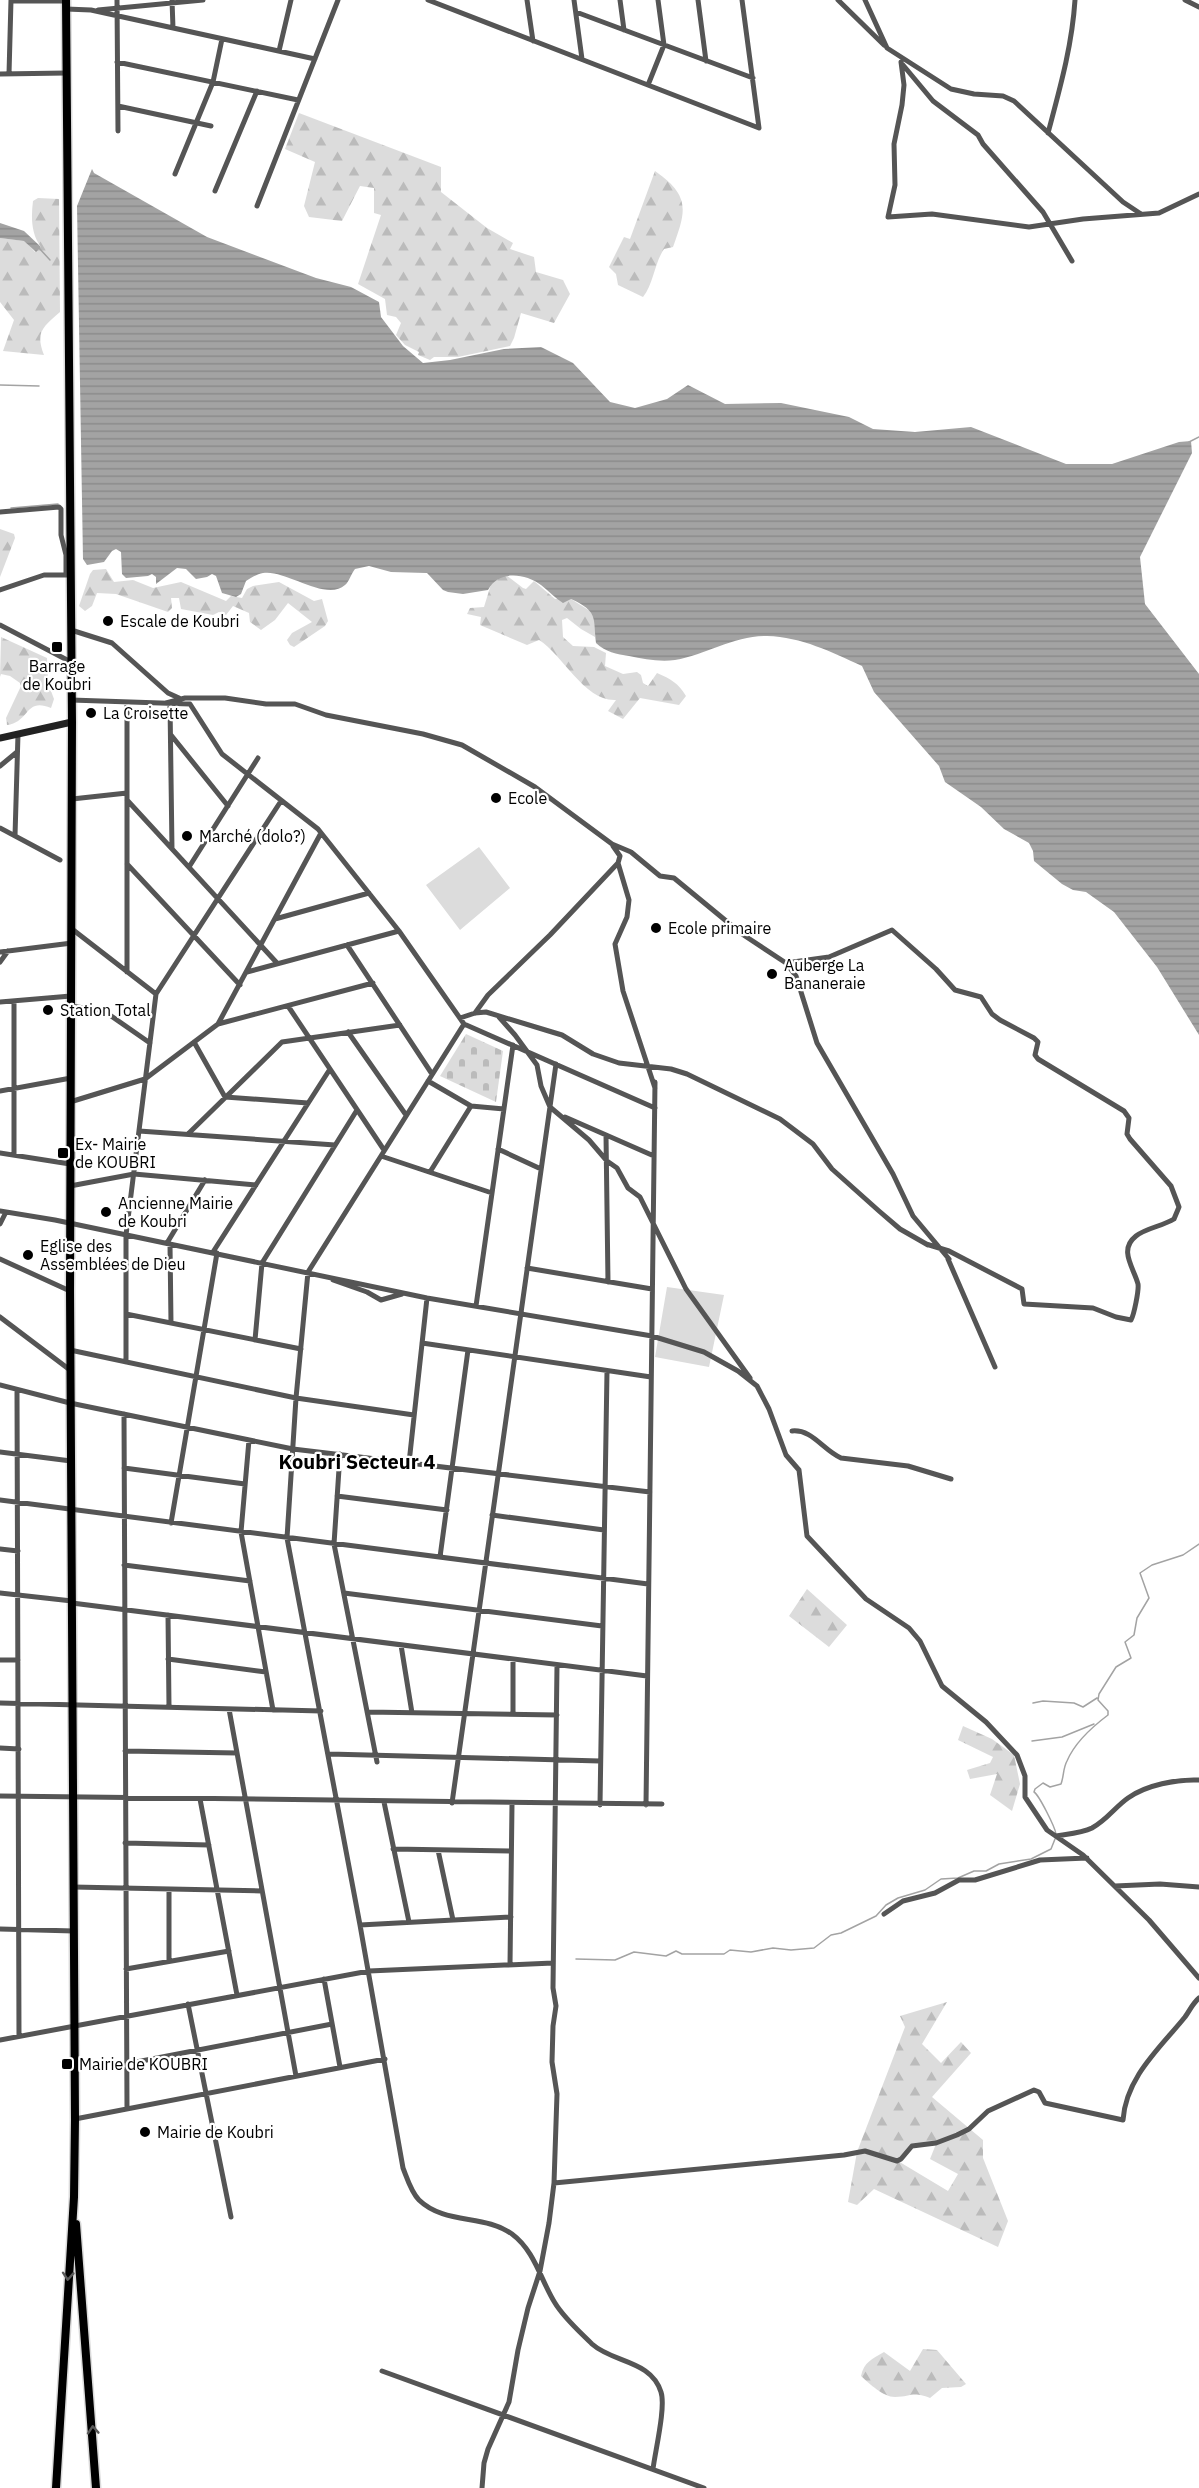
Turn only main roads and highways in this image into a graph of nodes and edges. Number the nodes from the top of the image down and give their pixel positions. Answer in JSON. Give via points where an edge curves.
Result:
{"nodes":[{"id":1,"x":66,"y":3,"type":"edge"},
{"id":2,"x":72,"y":722,"type":"junction"},
{"id":3,"x":0,"y":738,"type":"edge"},
{"id":4,"x":74,"y":2197,"type":"junction"},
{"id":5,"x":56,"y":2488,"type":"edge"},
{"id":6,"x":96,"y":2488,"type":"edge"}],
"edges":[{"from":1,"to":2,"type":"highway"},
{"from":2,"to":3,"type":"main road"},
{"from":2,"to":4,"type":"highway"},
{"from":4,"to":5,"type":"highway","one_way":true},
{"from":6,"to":4,"type":"highway","one_way":true}]}
